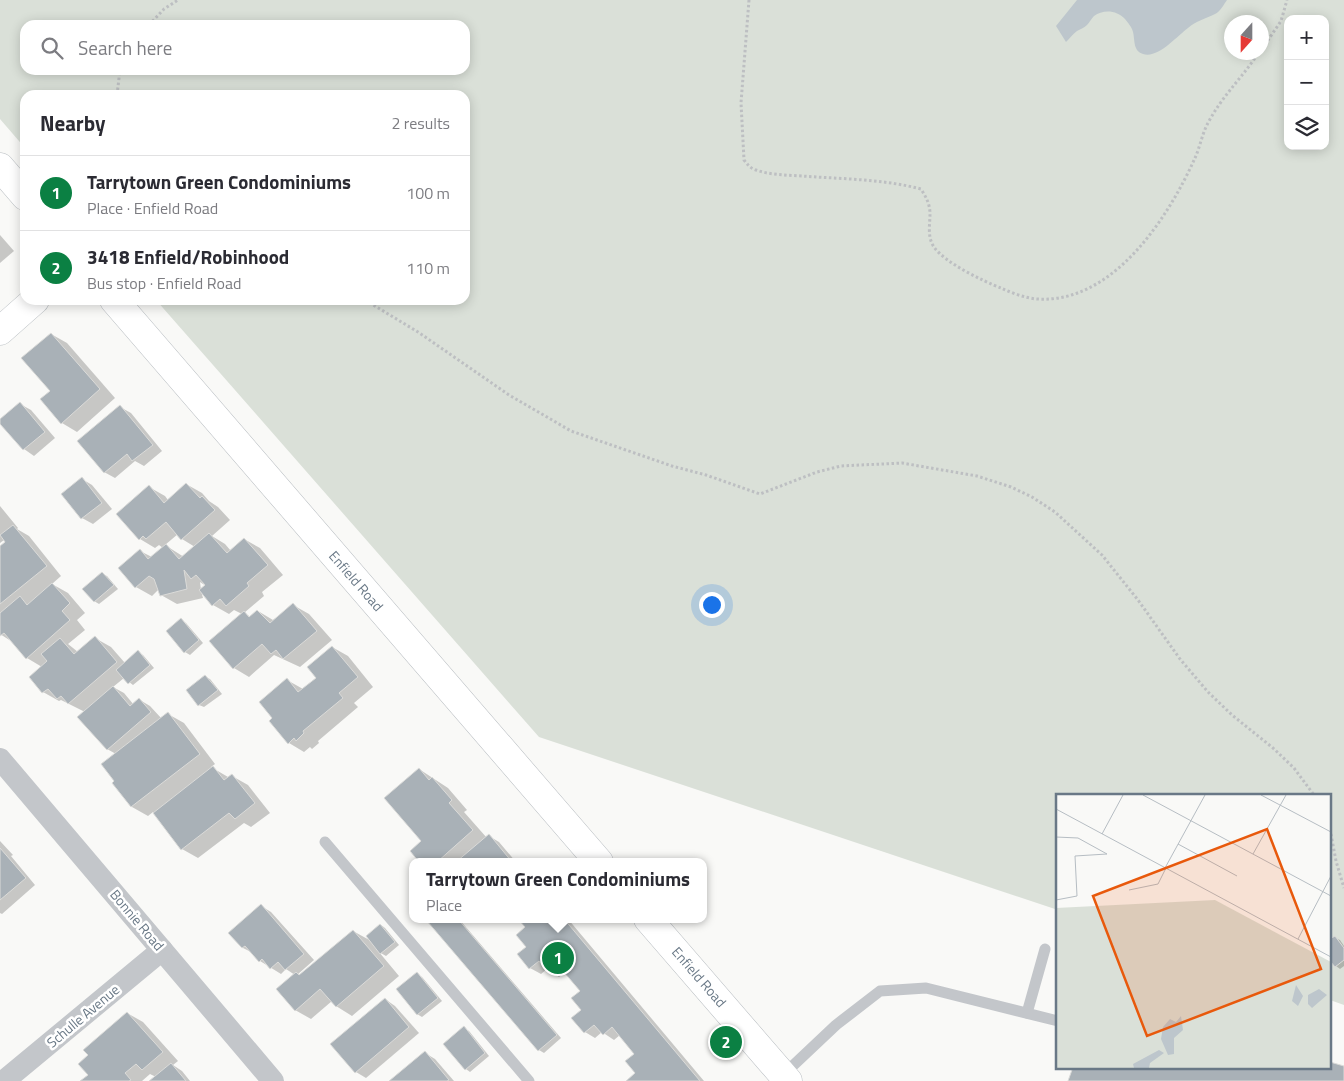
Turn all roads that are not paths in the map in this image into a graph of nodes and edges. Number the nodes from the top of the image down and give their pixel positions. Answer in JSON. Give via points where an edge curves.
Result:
{"nodes":[{"id":1,"x":0,"y":167,"type":"edge"},
{"id":2,"x":20,"y":190,"type":"edge"},
{"id":3,"x":29,"y":305,"type":"edge"},
{"id":4,"x":118,"y":305,"type":"edge"},
{"id":5,"x":0,"y":331,"type":"edge"},
{"id":6,"x":0,"y":759,"type":"edge"},
{"id":7,"x":325,"y":842,"type":"dead end"},
{"id":8,"x":596,"y":858,"type":"edge"},
{"id":9,"x":651,"y":923,"type":"edge"},
{"id":10,"x":1045,"y":949,"type":"dead end"},
{"id":11,"x":162,"y":950,"type":"junction"},
{"id":12,"x":1027,"y":1013,"type":"junction"},
{"id":13,"x":1056,"y":1020,"type":"edge"},
{"id":14,"x":785,"y":1078,"type":"edge"},
{"id":15,"x":4,"y":1081,"type":"edge"},
{"id":16,"x":273,"y":1081,"type":"edge"},
{"id":17,"x":529,"y":1081,"type":"edge"}],
"edges":[{"from":1,"to":2,"type":"street"},
{"from":3,"to":5,"type":"street"},
{"from":4,"to":8,"type":"street","name":"Enfield Road"},
{"from":6,"to":11,"type":"street","name":"Bonnie Road"},
{"from":7,"to":17,"type":"lane"},
{"from":9,"to":14,"type":"street","name":"Enfield Road"},
{"from":10,"to":12,"type":"lane"},
{"from":11,"to":15,"type":"street","name":"Schulle Avenue"},
{"from":11,"to":16,"type":"street","name":"Bonnie Road"},
{"from":12,"to":13,"type":"lane"},
{"from":12,"to":14,"type":"lane","via":[[926,988],[880,991],[836,1025]]}]}
